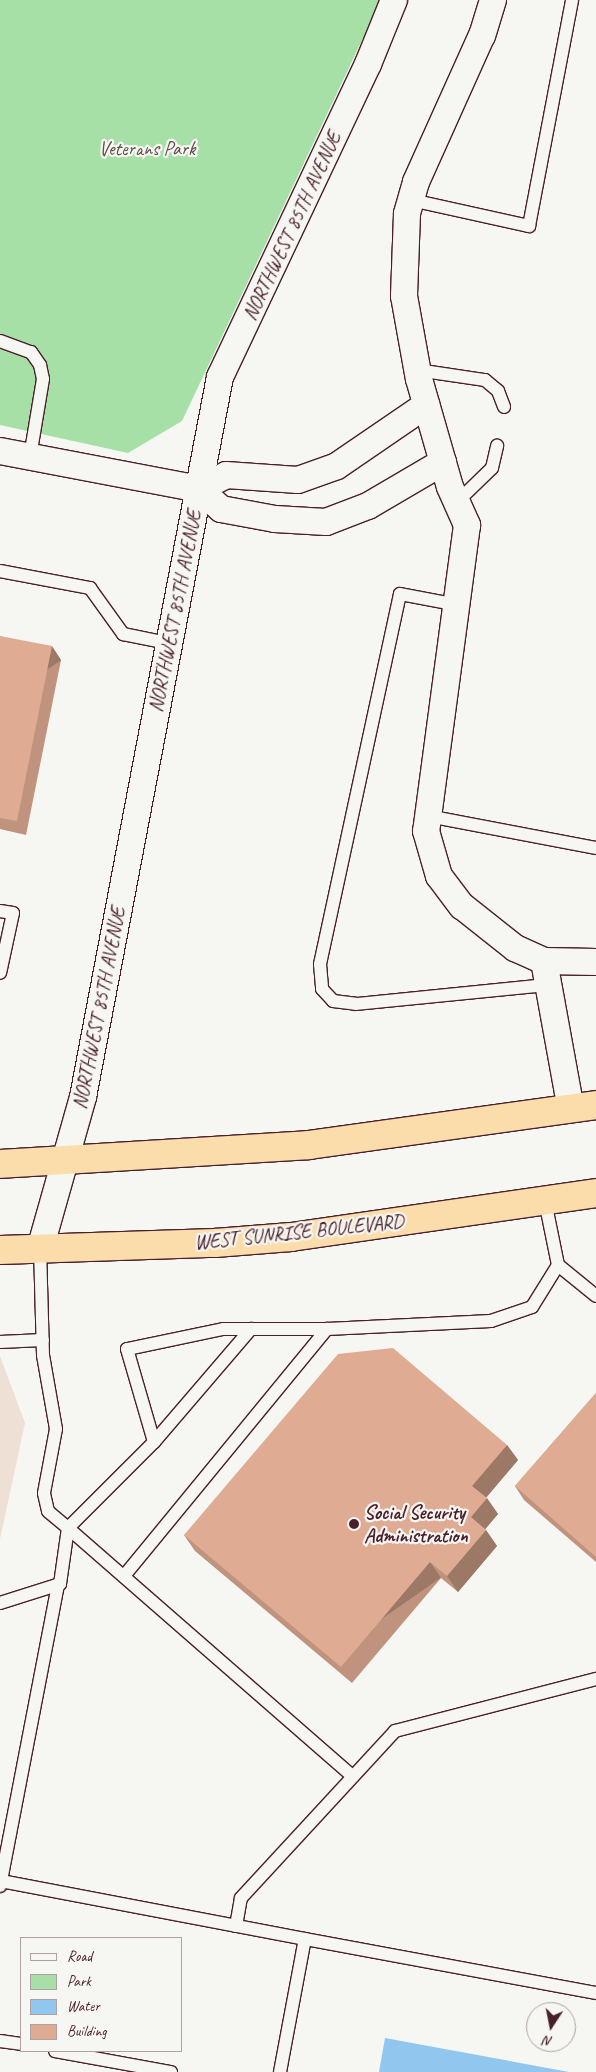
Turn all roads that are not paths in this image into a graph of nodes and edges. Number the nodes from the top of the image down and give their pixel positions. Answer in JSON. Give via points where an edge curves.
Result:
{"nodes":[{"id":1,"x":394,"y":0,"type":"edge"},
{"id":2,"x":493,"y":0,"type":"edge"},
{"id":3,"x":572,"y":0,"type":"edge"},
{"id":4,"x":411,"y":200,"type":"junction"},
{"id":5,"x":0,"y":341,"type":"edge"},
{"id":6,"x":417,"y":370,"type":"junction"},
{"id":7,"x":426,"y":405,"type":"junction"},
{"id":8,"x":504,"y":407,"type":"dead end"},
{"id":9,"x":497,"y":446,"type":"dead end"},
{"id":10,"x":0,"y":451,"type":"edge"},
{"id":11,"x":30,"y":456,"type":"junction"},
{"id":12,"x":443,"y":462,"type":"junction"},
{"id":13,"x":199,"y":489,"type":"junction"},
{"id":14,"x":457,"y":502,"type":"junction"},
{"id":15,"x":0,"y":572,"type":"edge"},
{"id":16,"x":459,"y":606,"type":"junction"},
{"id":17,"x":168,"y":643,"type":"junction"},
{"id":18,"x":428,"y":816,"type":"junction"},
{"id":19,"x":596,"y":848,"type":"edge"},
{"id":20,"x":0,"y":911,"type":"edge"},
{"id":21,"x":596,"y":962,"type":"edge"},
{"id":22,"x":546,"y":973,"type":"junction"},
{"id":23,"x":0,"y":974,"type":"edge"},
{"id":24,"x":583,"y":1107,"type":"edge"},
{"id":25,"x":64,"y":1162,"type":"junction"},
{"id":26,"x":0,"y":1164,"type":"edge"},
{"id":27,"x":596,"y":1193,"type":"edge"},
{"id":28,"x":545,"y":1201,"type":"junction"},
{"id":29,"x":40,"y":1249,"type":"junction"},
{"id":30,"x":0,"y":1250,"type":"edge"},
{"id":31,"x":558,"y":1264,"type":"junction"},
{"id":32,"x":596,"y":1296,"type":"edge"},
{"id":33,"x":251,"y":1329,"type":"junction"},
{"id":34,"x":327,"y":1329,"type":"junction"},
{"id":35,"x":43,"y":1340,"type":"junction"},
{"id":36,"x":0,"y":1342,"type":"edge"},
{"id":37,"x":154,"y":1442,"type":"junction"},
{"id":38,"x":68,"y":1528,"type":"junction"},
{"id":39,"x":124,"y":1576,"type":"junction"},
{"id":40,"x":58,"y":1585,"type":"junction"},
{"id":41,"x":0,"y":1603,"type":"edge"},
{"id":42,"x":596,"y":1679,"type":"edge"},
{"id":43,"x":353,"y":1777,"type":"junction"},
{"id":44,"x":0,"y":1883,"type":"edge"},
{"id":45,"x":236,"y":1926,"type":"junction"},
{"id":46,"x":305,"y":1939,"type":"junction"},
{"id":47,"x":596,"y":1993,"type":"edge"},
{"id":48,"x":0,"y":2040,"type":"edge"},
{"id":49,"x":20,"y":2044,"type":"edge"},
{"id":50,"x":61,"y":2052,"type":"edge"},
{"id":51,"x":171,"y":2072,"type":"edge"},
{"id":52,"x":280,"y":2072,"type":"edge"}],
"edges":[{"from":1,"to":13,"type":"street","name":"NORTHWEST 85TH AVENUE","via":[[368,64],[220,377]]},
{"from":2,"to":4,"type":"street","via":[[482,35],[416,182]]},
{"from":3,"to":4,"type":"lane","via":[[529,226]]},
{"from":4,"to":6,"type":"street","via":[[407,214],[404,296]]},
{"from":5,"to":11,"type":"lane","via":[[31,352],[40,365],[43,379]]},
{"from":6,"to":7,"type":"street"},
{"from":6,"to":8,"type":"lane","via":[[485,380],[498,392]]},
{"from":7,"to":12,"type":"street"},
{"from":7,"to":13,"type":"street","via":[[337,466],[298,480],[226,475]]},
{"from":9,"to":14,"type":"lane","via":[[492,468]]},
{"from":10,"to":11,"type":"street"},
{"from":11,"to":13,"type":"street"},
{"from":12,"to":13,"type":"street","via":[[368,506],[326,522],[275,519],[221,509]]},
{"from":12,"to":14,"type":"street"},
{"from":13,"to":17,"type":"street","name":"NORTHWEST 85TH AVENUE"},
{"from":14,"to":16,"type":"street","via":[[467,525]]},
{"from":15,"to":17,"type":"lane","via":[[90,588],[123,634]]},
{"from":16,"to":18,"type":"street"},
{"from":16,"to":22,"type":"lane","via":[[400,594],[320,964],[322,989],[333,1001],[356,1004]]},
{"from":17,"to":25,"type":"street","name":"NORTHWEST 85TH AVENUE","via":[[83,1097]]},
{"from":18,"to":19,"type":"lane"},
{"from":18,"to":22,"type":"street","via":[[426,831],[439,876],[462,906]]},
{"from":20,"to":23,"type":"lane","via":[[12,913]]},
{"from":21,"to":22,"type":"street"},
{"from":22,"to":24,"type":"street"},
{"from":24,"to":25,"type":"highway","via":[[309,1145]]},
{"from":25,"to":26,"type":"highway"},
{"from":25,"to":29,"type":"street","name":"NORTHWEST 85TH AVENUE"},
{"from":27,"to":28,"type":"highway","name":"WEST SUNRISE BOULEVARD"},
{"from":28,"to":29,"type":"highway","name":"WEST SUNRISE BOULEVARD","via":[[291,1237],[215,1244]]},
{"from":28,"to":31,"type":"lane"},
{"from":29,"to":30,"type":"highway","name":"WEST SUNRISE BOULEVARD"},
{"from":29,"to":35,"type":"lane"},
{"from":31,"to":32,"type":"lane"},
{"from":31,"to":34,"type":"lane","via":[[532,1306],[491,1321]]},
{"from":33,"to":34,"type":"lane"},
{"from":33,"to":37,"type":"lane"},
{"from":33,"to":37,"type":"lane","via":[[224,1329],[127,1349]]},
{"from":34,"to":39,"type":"lane"},
{"from":35,"to":36,"type":"lane"},
{"from":35,"to":38,"type":"lane","via":[[56,1429],[44,1494],[48,1511]]},
{"from":37,"to":38,"type":"lane"},
{"from":38,"to":39,"type":"lane"},
{"from":38,"to":40,"type":"lane"},
{"from":39,"to":43,"type":"lane"},
{"from":40,"to":41,"type":"lane"},
{"from":40,"to":44,"type":"lane"},
{"from":42,"to":43,"type":"lane","via":[[395,1731]]},
{"from":43,"to":45,"type":"lane","via":[[241,1898]]},
{"from":44,"to":45,"type":"lane"},
{"from":45,"to":46,"type":"lane"},
{"from":46,"to":47,"type":"lane"},
{"from":46,"to":52,"type":"lane"},
{"from":48,"to":49,"type":"lane"},
{"from":50,"to":51,"type":"lane"}]}
